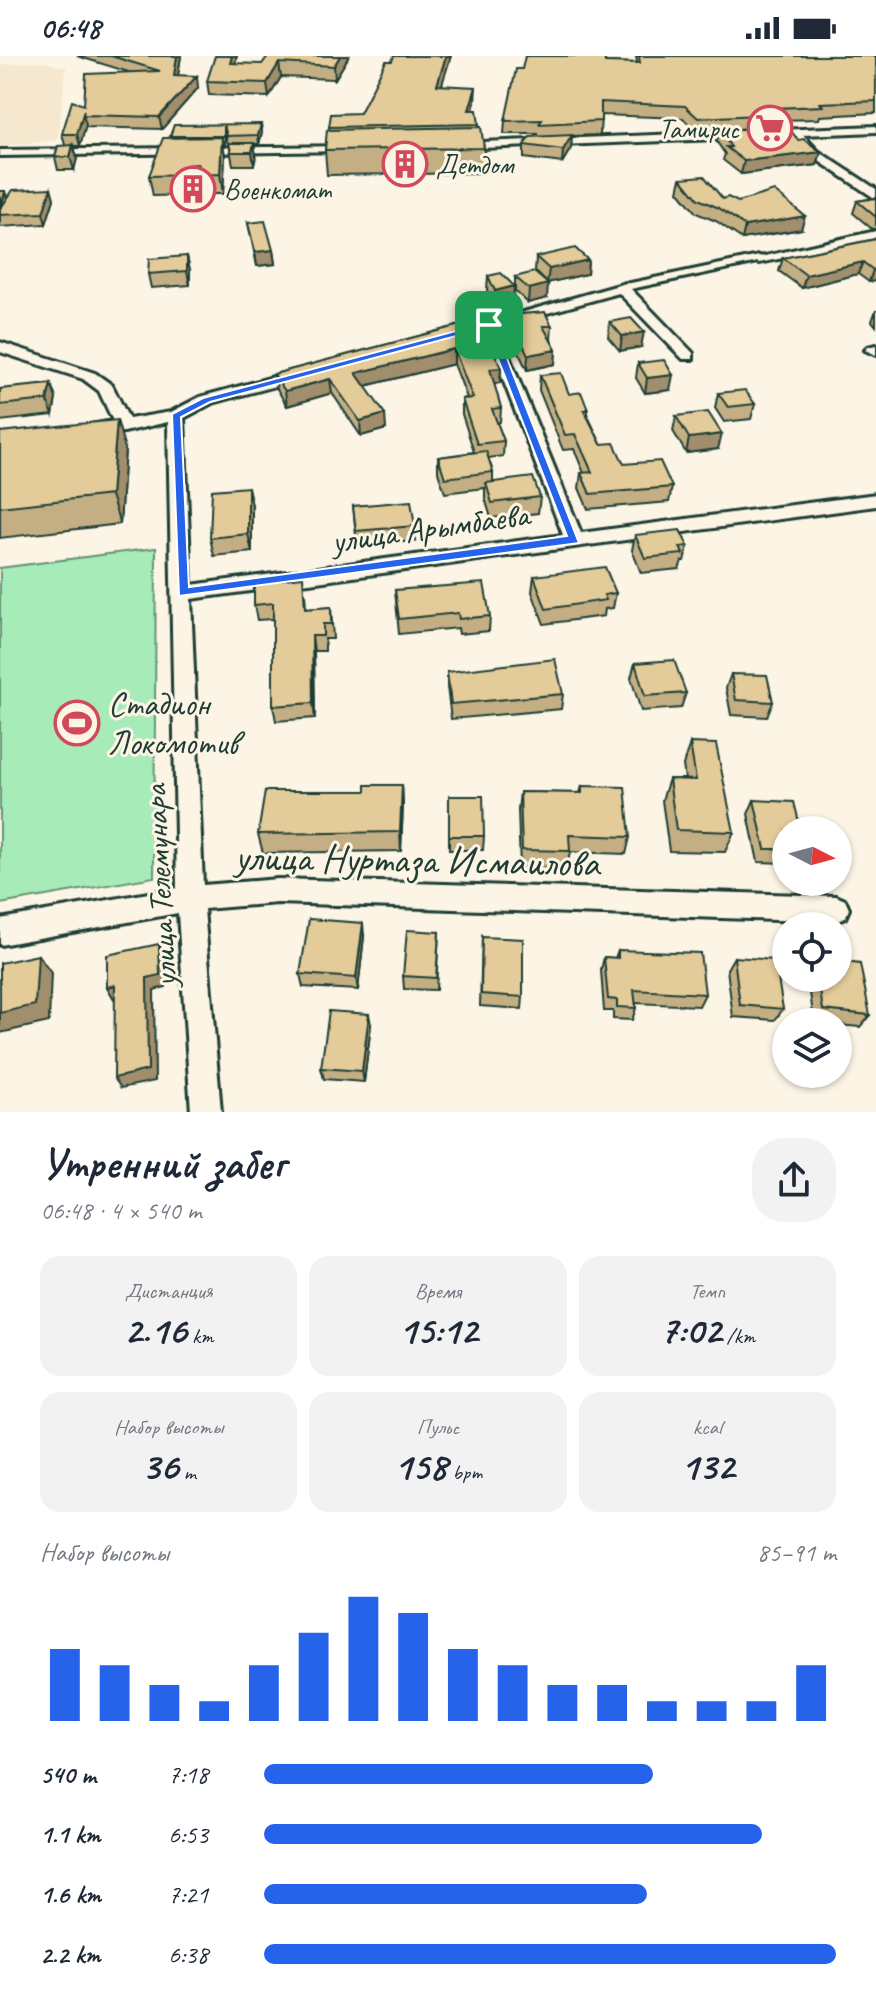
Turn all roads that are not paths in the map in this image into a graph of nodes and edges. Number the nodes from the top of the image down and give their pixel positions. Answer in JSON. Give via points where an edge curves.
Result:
{"nodes":[{"id":1,"x":876,"y":129,"type":"edge"},
{"id":2,"x":798,"y":134,"type":"junction"},
{"id":3,"x":447,"y":147,"type":"edge"},
{"id":4,"x":359,"y":148,"type":"edge"},
{"id":5,"x":0,"y":153,"type":"edge"},
{"id":6,"x":876,"y":195,"type":"edge"},
{"id":7,"x":876,"y":235,"type":"edge"},
{"id":8,"x":759,"y":259,"type":"joint"},
{"id":9,"x":624,"y":287,"type":"junction"},
{"id":10,"x":489,"y":325,"type":"junction"},
{"id":11,"x":440,"y":337,"type":"edge"},
{"id":12,"x":0,"y":347,"type":"edge"},
{"id":13,"x":688,"y":356,"type":"dead end"},
{"id":14,"x":322,"y":369,"type":"edge"},
{"id":15,"x":176,"y":416,"type":"junction"},
{"id":16,"x":124,"y":427,"type":"junction"},
{"id":17,"x":77,"y":432,"type":"edge"},
{"id":18,"x":876,"y":500,"type":"edge"},
{"id":19,"x":574,"y":540,"type":"junction"},
{"id":20,"x":183,"y":593,"type":"junction"},
{"id":21,"x":190,"y":898,"type":"junction"},
{"id":22,"x":836,"y":909,"type":"dead end"},
{"id":23,"x":0,"y":932,"type":"edge"},
{"id":24,"x":206,"y":1112,"type":"edge"}],
"edges":[{"from":1,"to":2,"type":"street"},
{"from":2,"to":3,"type":"street"},
{"from":2,"to":6,"type":"street","via":[[814,153]]},
{"from":4,"to":5,"type":"street"},
{"from":7,"to":8,"type":"street"},
{"from":8,"to":9,"type":"street"},
{"from":9,"to":10,"type":"street"},
{"from":9,"to":13,"type":"street"},
{"from":10,"to":11,"type":"street"},
{"from":10,"to":19,"type":"street"},
{"from":12,"to":16,"type":"street","via":[[89,376],[106,388]]},
{"from":14,"to":15,"type":"street","via":[[206,400]]},
{"from":15,"to":16,"type":"street"},
{"from":15,"to":20,"type":"street","name":"улица Телемунара"},
{"from":16,"to":17,"type":"street"},
{"from":18,"to":19,"type":"street","name":"улица Арымбаева"},
{"from":19,"to":20,"type":"street","name":"улица Арымбаева"},
{"from":20,"to":21,"type":"street","name":"улица Телемунара"},
{"from":21,"to":22,"type":"street","name":"улица Нуртаза Исмаилова","via":[[278,891]]},
{"from":21,"to":23,"type":"street","name":"улица Нуртаза Исмаилова"},
{"from":21,"to":24,"type":"street","name":"улица Телемунара"}]}
